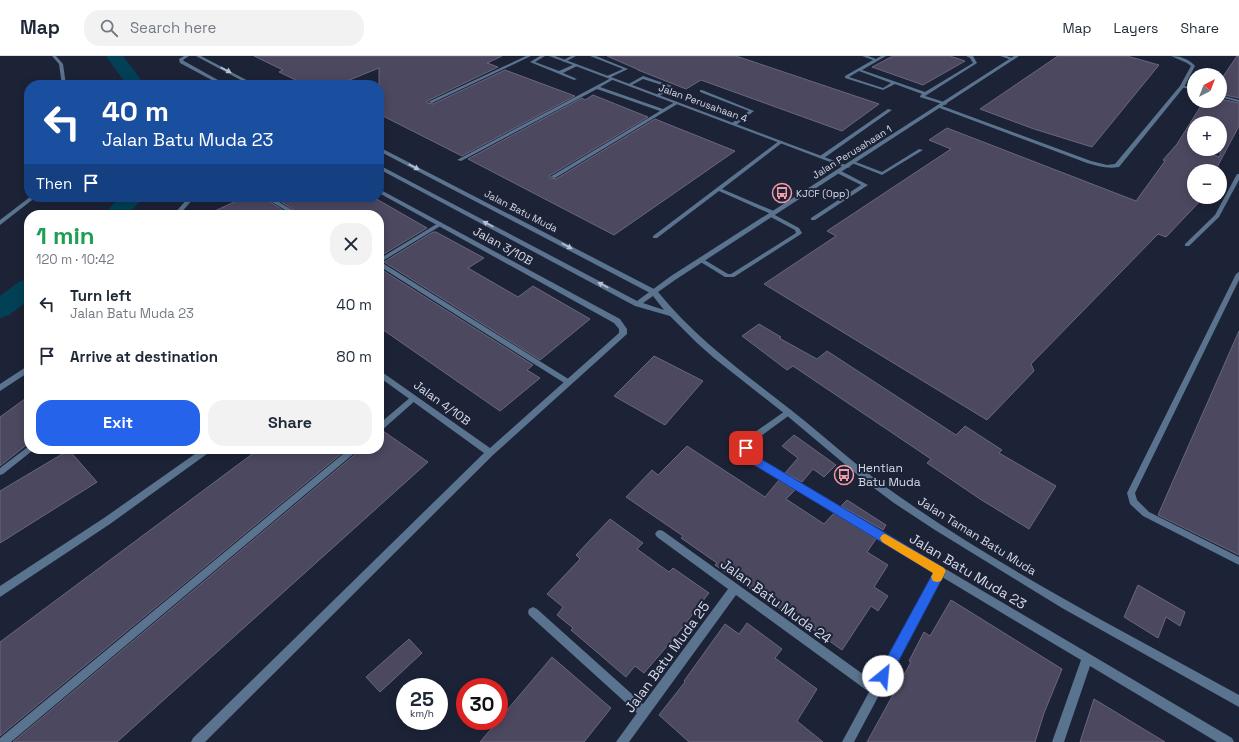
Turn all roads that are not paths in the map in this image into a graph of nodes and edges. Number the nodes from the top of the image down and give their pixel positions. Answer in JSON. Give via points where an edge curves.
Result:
{"nodes":[{"id":1,"x":54,"y":56,"type":"edge"},
{"id":2,"x":187,"y":56,"type":"edge"},
{"id":3,"x":198,"y":56,"type":"edge"},
{"id":4,"x":529,"y":56,"type":"edge"},
{"id":5,"x":543,"y":56,"type":"edge"},
{"id":6,"x":553,"y":56,"type":"edge"},
{"id":7,"x":574,"y":56,"type":"edge"},
{"id":8,"x":592,"y":56,"type":"edge"},
{"id":9,"x":864,"y":56,"type":"edge"},
{"id":10,"x":884,"y":56,"type":"edge"},
{"id":11,"x":968,"y":56,"type":"edge"},
{"id":12,"x":1002,"y":56,"type":"edge"},
{"id":13,"x":1173,"y":56,"type":"edge"},
{"id":14,"x":1015,"y":58,"type":"edge"},
{"id":15,"x":876,"y":60,"type":"junction"},
{"id":16,"x":564,"y":61,"type":"junction"},
{"id":17,"x":576,"y":65,"type":"junction"},
{"id":18,"x":859,"y":70,"type":"junction"},
{"id":19,"x":559,"y":73,"type":"junction"},
{"id":20,"x":610,"y":78,"type":"junction"},
{"id":21,"x":575,"y":79,"type":"dead end"},
{"id":22,"x":63,"y":80,"type":"edge"},
{"id":23,"x":216,"y":80,"type":"edge"},
{"id":24,"x":244,"y":80,"type":"edge"},
{"id":25,"x":894,"y":83,"type":"junction"},
{"id":26,"x":629,"y":85,"type":"junction"},
{"id":27,"x":1182,"y":86,"type":"junction"},
{"id":28,"x":597,"y":87,"type":"junction"},
{"id":29,"x":1187,"y":87,"type":"edge"},
{"id":30,"x":701,"y":92,"type":"dead end"},
{"id":31,"x":925,"y":94,"type":"junction"},
{"id":32,"x":658,"y":96,"type":"junction"},
{"id":33,"x":1227,"y":98,"type":"edge"},
{"id":34,"x":1239,"y":101,"type":"edge"},
{"id":35,"x":430,"y":102,"type":"dead end"},
{"id":36,"x":677,"y":103,"type":"junction"},
{"id":37,"x":942,"y":106,"type":"junction"},
{"id":38,"x":890,"y":110,"type":"dead end"},
{"id":39,"x":663,"y":111,"type":"junction"},
{"id":40,"x":734,"y":124,"type":"junction"},
{"id":41,"x":781,"y":142,"type":"junction"},
{"id":42,"x":922,"y":150,"type":"dead end"},
{"id":43,"x":384,"y":153,"type":"edge"},
{"id":44,"x":822,"y":157,"type":"junction"},
{"id":45,"x":459,"y":160,"type":"dead end"},
{"id":46,"x":854,"y":163,"type":"junction"},
{"id":47,"x":848,"y":167,"type":"junction"},
{"id":48,"x":384,"y":170,"type":"edge"},
{"id":49,"x":839,"y":172,"type":"junction"},
{"id":50,"x":1239,"y":175,"type":"edge"},
{"id":51,"x":553,"y":177,"type":"dead end"},
{"id":52,"x":719,"y":189,"type":"junction"},
{"id":53,"x":384,"y":194,"type":"edge"},
{"id":54,"x":27,"y":202,"type":"edge"},
{"id":55,"x":188,"y":202,"type":"edge"},
{"id":56,"x":275,"y":202,"type":"edge"},
{"id":57,"x":180,"y":210,"type":"edge"},
{"id":58,"x":289,"y":210,"type":"edge"},
{"id":59,"x":772,"y":214,"type":"junction"},
{"id":60,"x":813,"y":219,"type":"dead end"},
{"id":61,"x":0,"y":223,"type":"edge"},
{"id":62,"x":440,"y":224,"type":"junction"},
{"id":63,"x":655,"y":237,"type":"dead end"},
{"id":64,"x":1188,"y":245,"type":"dead end"},
{"id":65,"x":384,"y":259,"type":"edge"},
{"id":66,"x":700,"y":260,"type":"junction"},
{"id":67,"x":384,"y":265,"type":"edge"},
{"id":68,"x":1239,"y":274,"type":"edge"},
{"id":69,"x":654,"y":292,"type":"junction"},
{"id":70,"x":637,"y":304,"type":"junction"},
{"id":71,"x":670,"y":314,"type":"junction"},
{"id":72,"x":24,"y":371,"type":"edge"},
{"id":73,"x":384,"y":377,"type":"edge"},
{"id":74,"x":568,"y":382,"type":"junction"},
{"id":75,"x":0,"y":388,"type":"edge"},
{"id":76,"x":414,"y":398,"type":"junction"},
{"id":77,"x":788,"y":412,"type":"junction"},
{"id":78,"x":384,"y":424,"type":"edge"},
{"id":79,"x":24,"y":453,"type":"edge"},
{"id":80,"x":490,"y":453,"type":"junction"},
{"id":81,"x":201,"y":454,"type":"edge"},
{"id":82,"x":348,"y":454,"type":"edge"},
{"id":83,"x":0,"y":472,"type":"edge"},
{"id":84,"x":660,"y":534,"type":"dead end"},
{"id":85,"x":1239,"y":561,"type":"edge"},
{"id":86,"x":940,"y":571,"type":"junction"},
{"id":87,"x":735,"y":588,"type":"junction"},
{"id":88,"x":0,"y":592,"type":"edge"},
{"id":89,"x":533,"y":612,"type":"dead end"},
{"id":90,"x":1088,"y":659,"type":"junction"},
{"id":91,"x":876,"y":690,"type":"junction"},
{"id":92,"x":1239,"y":700,"type":"edge"},
{"id":93,"x":644,"y":712,"type":"junction"},
{"id":94,"x":3,"y":742,"type":"edge"},
{"id":95,"x":197,"y":742,"type":"edge"},
{"id":96,"x":622,"y":742,"type":"edge"},
{"id":97,"x":848,"y":742,"type":"edge"},
{"id":98,"x":1058,"y":742,"type":"edge"},
{"id":99,"x":1228,"y":742,"type":"edge"}],
"edges":[{"from":1,"to":22,"type":"lane","via":[[61,64]]},
{"from":2,"to":23,"type":"street","via":[[181,59],[182,62]]},
{"from":3,"to":24,"type":"street","one_way":true},
{"from":4,"to":35,"type":"lane"},
{"from":5,"to":19,"type":"lane","via":[[532,62]]},
{"from":6,"to":16,"type":"street","name":"Jalan Perusahaan 4"},
{"from":7,"to":16,"type":"lane"},
{"from":8,"to":20,"type":"lane","via":[[626,69]]},
{"from":9,"to":15,"type":"lane"},
{"from":10,"to":15,"type":"lane"},
{"from":11,"to":31,"type":"lane","via":[[972,57],[975,63]]},
{"from":12,"to":14,"type":"street"},
{"from":13,"to":27,"type":"street","via":[[1193,66]]},
{"from":14,"to":37,"type":"street","name":"Jalan Perusahaan 1"},
{"from":15,"to":18,"type":"lane"},
{"from":16,"to":17,"type":"street","name":"Jalan Perusahaan 4"},
{"from":17,"to":19,"type":"lane"},
{"from":17,"to":20,"type":"street","name":"Jalan Perusahaan 4"},
{"from":18,"to":25,"type":"lane"},
{"from":18,"to":25,"type":"lane","via":[[846,78],[881,89]]},
{"from":19,"to":21,"type":"lane"},
{"from":20,"to":26,"type":"street","name":"Jalan Perusahaan 4"},
{"from":20,"to":28,"type":"lane"},
{"from":25,"to":31,"type":"lane"},
{"from":26,"to":32,"type":"street","name":"Jalan Perusahaan 4"},
{"from":26,"to":32,"type":"lane","via":[[643,77],[671,88]]},
{"from":27,"to":29,"type":"lane"},
{"from":27,"to":37,"type":"street","via":[[1117,166],[1107,167]]},
{"from":28,"to":39,"type":"lane"},
{"from":28,"to":45,"type":"lane"},
{"from":30,"to":40,"type":"lane","via":[[752,111]]},
{"from":31,"to":37,"type":"lane","via":[[922,96]]},
{"from":32,"to":36,"type":"street","name":"Jalan Perusahaan 4"},
{"from":33,"to":34,"type":"lane"},
{"from":36,"to":39,"type":"lane"},
{"from":36,"to":40,"type":"street","name":"Jalan Perusahaan 4"},
{"from":37,"to":46,"type":"street","name":"Jalan Perusahaan 1"},
{"from":38,"to":44,"type":"lane"},
{"from":39,"to":51,"type":"lane"},
{"from":40,"to":41,"type":"street","name":"Jalan Perusahaan 4"},
{"from":41,"to":44,"type":"street","name":"Jalan Perusahaan 4"},
{"from":41,"to":52,"type":"lane"},
{"from":42,"to":46,"type":"lane","via":[[882,174]]},
{"from":43,"to":69,"type":"street","name":"Jalan Batu Muda","one_way":true},
{"from":44,"to":47,"type":"street","name":"Jalan Perusahaan 4"},
{"from":46,"to":47,"type":"street","name":"Jalan Perusahaan 1"},
{"from":47,"to":49,"type":"street","name":"Jalan Perusahaan 1"},
{"from":70,"to":48,"type":"street","one_way":true},
{"from":49,"to":59,"type":"street","name":"Jalan Perusahaan 1"},
{"from":49,"to":60,"type":"lane","via":[[865,185]]},
{"from":50,"to":64,"type":"lane","via":[[1217,216]]},
{"from":52,"to":59,"type":"lane"},
{"from":52,"to":63,"type":"lane"},
{"from":53,"to":62,"type":"street","name":"Jalan 3/10B"},
{"from":54,"to":61,"type":"lane"},
{"from":55,"to":57,"type":"street"},
{"from":56,"to":58,"type":"lane"},
{"from":59,"to":66,"type":"street","name":"Jalan Perusahaan 1"},
{"from":59,"to":66,"type":"lane","via":[[797,229],[799,233],[732,276],[727,276]]},
{"from":62,"to":65,"type":"lane"},
{"from":62,"to":74,"type":"street","name":"Jalan 3/10B","via":[[617,321],[623,329],[623,334]]},
{"from":66,"to":69,"type":"street","name":"Jalan Perusahaan 1"},
{"from":67,"to":74,"type":"lane"},
{"from":68,"to":85,"type":"lane","via":[[1131,493],[1133,502],[1146,514]]},
{"from":69,"to":70,"type":"street","name":"Jalan Perusahaan 1"},
{"from":69,"to":71,"type":"street","name":"Jalan Taman Batu Muda"},
{"from":70,"to":71,"type":"street","name":"Jalan Taman Batu Muda"},
{"from":71,"to":77,"type":"street","name":"Jalan Taman Batu Muda","via":[[723,361]]},
{"from":72,"to":75,"type":"street"},
{"from":73,"to":76,"type":"street","name":"Jalan 4/10B"},
{"from":74,"to":80,"type":"street"},
{"from":76,"to":78,"type":"lane"},
{"from":76,"to":80,"type":"street","name":"Jalan 4/10B"},
{"from":77,"to":86,"type":"street","name":"Jalan Batu Muda 23","via":[[750,439],[746,448],[753,459]]},
{"from":77,"to":92,"type":"street","name":"Jalan Taman Batu Muda","via":[[896,499],[948,533],[1076,611]]},
{"from":79,"to":83,"type":"lane"},
{"from":80,"to":95,"type":"street"},
{"from":81,"to":88,"type":"street","via":[[107,521]]},
{"from":82,"to":94,"type":"lane"},
{"from":84,"to":87,"type":"street","name":"Jalan Batu Muda 24"},
{"from":86,"to":90,"type":"street","name":"Jalan Batu Muda 23"},
{"from":86,"to":91,"type":"street"},
{"from":87,"to":91,"type":"street","name":"Jalan Batu Muda 24"},
{"from":87,"to":93,"type":"street","name":"Jalan Batu Muda 25"},
{"from":89,"to":93,"type":"street"},
{"from":90,"to":98,"type":"street"},
{"from":90,"to":99,"type":"street","name":"Jalan Batu Muda 23"},
{"from":91,"to":97,"type":"street"},
{"from":93,"to":96,"type":"street","name":"Jalan Batu Muda 25"}]}
